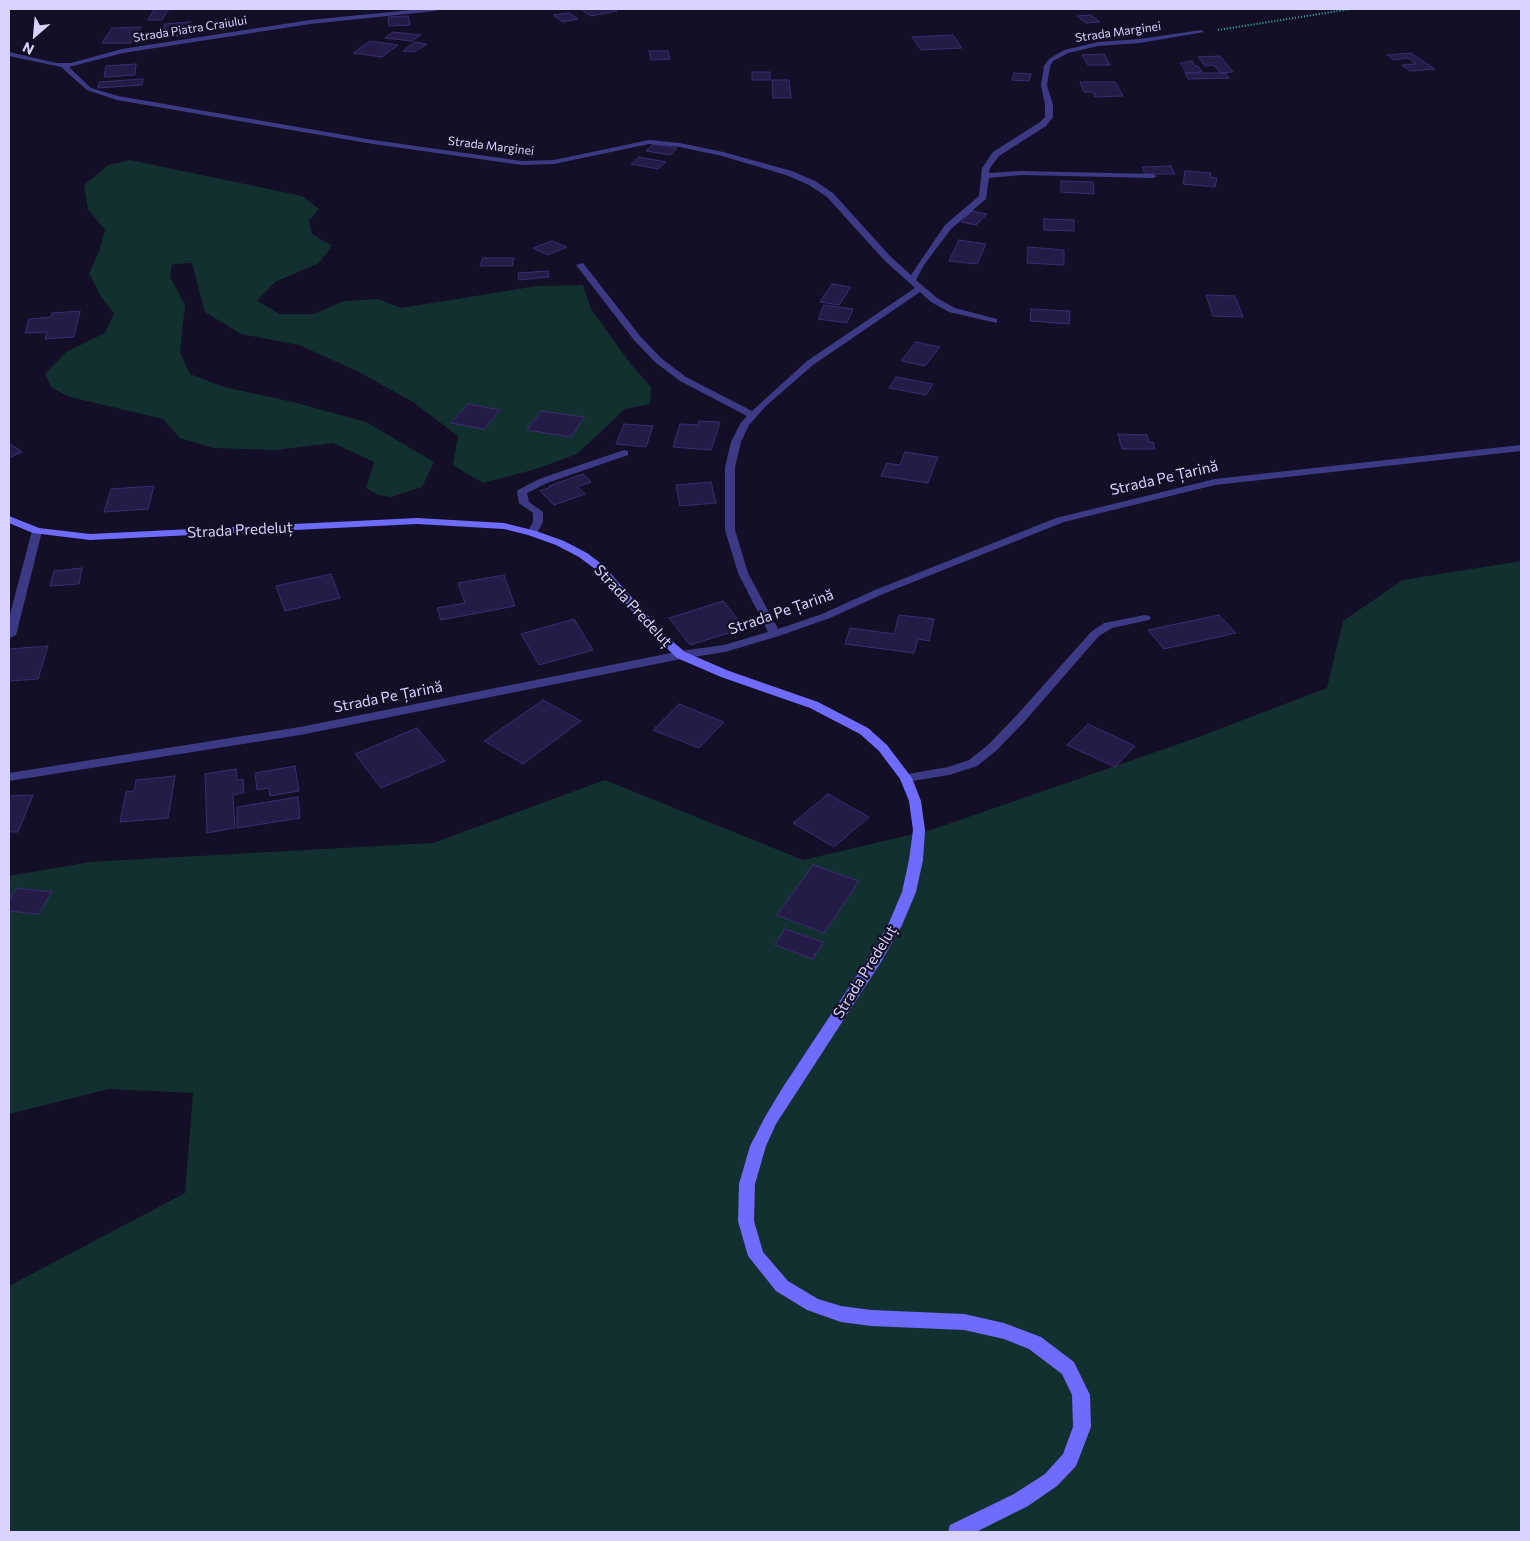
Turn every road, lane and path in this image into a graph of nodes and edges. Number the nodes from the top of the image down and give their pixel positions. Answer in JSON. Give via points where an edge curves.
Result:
{"nodes":[{"id":1,"x":436,"y":9,"type":"edge"},
{"id":2,"x":1351,"y":9,"type":"edge"},
{"id":3,"x":396,"y":12,"type":"edge"},
{"id":4,"x":1201,"y":32,"type":"joint"},
{"id":5,"x":9,"y":54,"type":"edge"},
{"id":6,"x":64,"y":66,"type":"junction"},
{"id":7,"x":984,"y":176,"type":"junction"},
{"id":8,"x":1153,"y":176,"type":"dead end"},
{"id":9,"x":580,"y":265,"type":"dead end"},
{"id":10,"x":912,"y":280,"type":"junction"},
{"id":11,"x":920,"y":288,"type":"junction"},
{"id":12,"x":994,"y":321,"type":"dead end"},
{"id":13,"x":753,"y":415,"type":"junction"},
{"id":14,"x":1521,"y":448,"type":"edge"},
{"id":15,"x":624,"y":454,"type":"dead end"},
{"id":16,"x":9,"y":519,"type":"edge"},
{"id":17,"x":37,"y":531,"type":"junction"},
{"id":18,"x":532,"y":533,"type":"junction"},
{"id":19,"x":1145,"y":618,"type":"dead end"},
{"id":20,"x":776,"y":634,"type":"junction"},
{"id":21,"x":10,"y":635,"type":"dead end"},
{"id":22,"x":681,"y":655,"type":"junction"},
{"id":23,"x":9,"y":777,"type":"edge"},
{"id":24,"x":906,"y":778,"type":"junction"},
{"id":25,"x":956,"y":1532,"type":"edge"}],
"edges":[{"from":1,"to":3,"type":"street","name":"Strada Piatra Craiului"},
{"from":2,"to":4,"type":"path"},
{"from":3,"to":6,"type":"street","name":"Strada Piatra Craiului","via":[[122,51]]},
{"from":4,"to":7,"type":"street","name":"Strada Marginei","via":[[1098,44],[1057,55],[1047,66],[1044,85],[1049,117],[996,154]]},
{"from":5,"to":6,"type":"street","name":"Strada Piatra Craiului"},
{"from":6,"to":10,"type":"street","name":"Strada Marginei","via":[[89,89],[117,98],[356,139],[522,163],[554,162],[649,142],[723,154],[789,173],[830,195],[887,258]]},
{"from":7,"to":8,"type":"street","via":[[1020,173]]},
{"from":7,"to":10,"type":"street","name":"Strada Marginei","via":[[983,197],[948,226]]},
{"from":9,"to":13,"type":"street","via":[[658,360],[683,379]]},
{"from":10,"to":11,"type":"street","name":"Strada Marginei"},
{"from":11,"to":12,"type":"street","name":"Strada Marginei","via":[[952,310]]},
{"from":11,"to":13,"type":"street","via":[[810,363]]},
{"from":13,"to":20,"type":"street","via":[[736,442],[730,467],[730,530],[743,573]]},
{"from":14,"to":20,"type":"street","name":"Strada Pe Țarină","via":[[1224,481],[1143,498],[1060,520]]},
{"from":15,"to":18,"type":"street","via":[[543,481],[522,492],[524,503],[538,512],[538,522]]},
{"from":16,"to":17,"type":"main road","name":"Strada Predeluț"},
{"from":17,"to":18,"type":"main road","name":"Strada Predeluț","via":[[120,536],[443,521],[504,526]]},
{"from":17,"to":21,"type":"street"},
{"from":18,"to":22,"type":"main road","name":"Strada Predeluț","via":[[560,543],[599,567]]},
{"from":19,"to":24,"type":"street","via":[[1108,625],[1095,634],[1020,719],[973,763],[949,771]]},
{"from":20,"to":22,"type":"street","name":"Strada Pe Țarină","via":[[725,648]]},
{"from":22,"to":23,"type":"street","name":"Strada Pe Țarină","via":[[300,731]]},
{"from":22,"to":24,"type":"main road","name":"Strada Predeluț","via":[[844,719],[883,748]]},
{"from":24,"to":25,"type":"main road","name":"Strada Predeluț","via":[[915,801],[919,830],[908,892],[895,925],[876,958],[770,1121],[758,1146],[747,1184],[746,1221],[756,1256],[782,1286],[813,1305],[871,1318],[964,1322],[1004,1331],[1035,1343],[1068,1368],[1081,1395],[1082,1427],[1070,1460],[1051,1480],[1021,1500]]}]}
